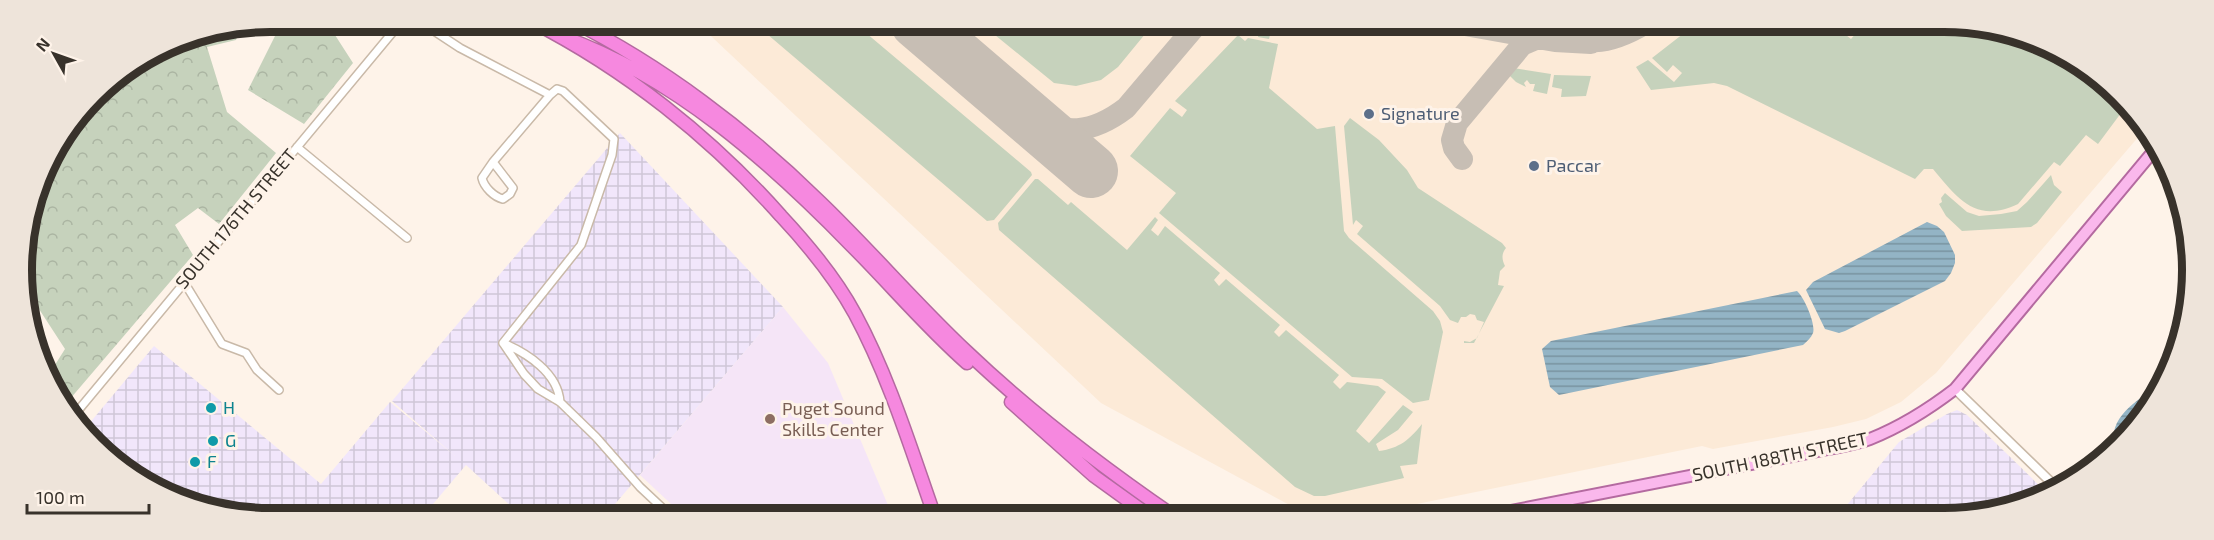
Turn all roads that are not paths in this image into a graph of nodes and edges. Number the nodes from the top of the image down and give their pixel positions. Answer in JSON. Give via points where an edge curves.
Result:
{"nodes":[{"id":1,"x":393,"y":32,"type":"edge"},
{"id":2,"x":436,"y":32,"type":"edge"},
{"id":3,"x":552,"y":32,"type":"edge"},
{"id":4,"x":591,"y":32,"type":"edge"},
{"id":5,"x":563,"y":38,"type":"junction"},
{"id":6,"x":550,"y":95,"type":"junction"},
{"id":7,"x":297,"y":147,"type":"junction"},
{"id":8,"x":2152,"y":153,"type":"edge"},
{"id":9,"x":493,"y":162,"type":"junction"},
{"id":10,"x":407,"y":238,"type":"dead end"},
{"id":11,"x":183,"y":282,"type":"junction"},
{"id":12,"x":503,"y":343,"type":"junction"},
{"id":13,"x":1954,"y":388,"type":"junction"},
{"id":14,"x":279,"y":390,"type":"dead end"},
{"id":15,"x":560,"y":402,"type":"junction"},
{"id":16,"x":77,"y":410,"type":"edge"},
{"id":17,"x":2051,"y":483,"type":"edge"},
{"id":18,"x":662,"y":508,"type":"edge"},
{"id":19,"x":932,"y":508,"type":"edge"},
{"id":20,"x":1138,"y":508,"type":"edge"},
{"id":21,"x":1162,"y":508,"type":"edge"},
{"id":22,"x":1528,"y":508,"type":"edge"}],
"edges":[{"from":1,"to":7,"type":"street","name":"SOUTH 176TH STREET"},
{"from":2,"to":6,"type":"street"},
{"from":3,"to":5,"type":"highway"},
{"from":4,"to":21,"type":"highway","via":[[655,69],[755,144],[818,200],[967,352],[1087,454]]},
{"from":5,"to":19,"type":"highway","via":[[663,105],[719,151],[813,250],[855,314],[872,350]]},
{"from":5,"to":20,"type":"highway","via":[[616,59],[732,136],[797,192],[954,351],[1094,476]]},
{"from":6,"to":9,"type":"street"},
{"from":6,"to":12,"type":"street","via":[[557,89],[563,91],[614,139],[612,154],[581,245]]},
{"from":7,"to":10,"type":"street"},
{"from":7,"to":11,"type":"street","name":"SOUTH 176TH STREET"},
{"from":8,"to":13,"type":"main road","name":"SOUTH 188TH STREET"},
{"from":9,"to":9,"type":"street","via":[[513,188],[503,199],[483,183],[484,172]]},
{"from":11,"to":14,"type":"street","via":[[222,344],[246,353],[257,370]]},
{"from":11,"to":16,"type":"street","name":"SOUTH 176TH STREET"},
{"from":12,"to":15,"type":"street","via":[[538,389]]},
{"from":12,"to":15,"type":"street","via":[[522,350],[547,374],[559,392]]},
{"from":13,"to":17,"type":"street"},
{"from":13,"to":22,"type":"main road","name":"SOUTH 188TH STREET","via":[[1936,404],[1869,439]]},
{"from":15,"to":18,"type":"street"}]}
